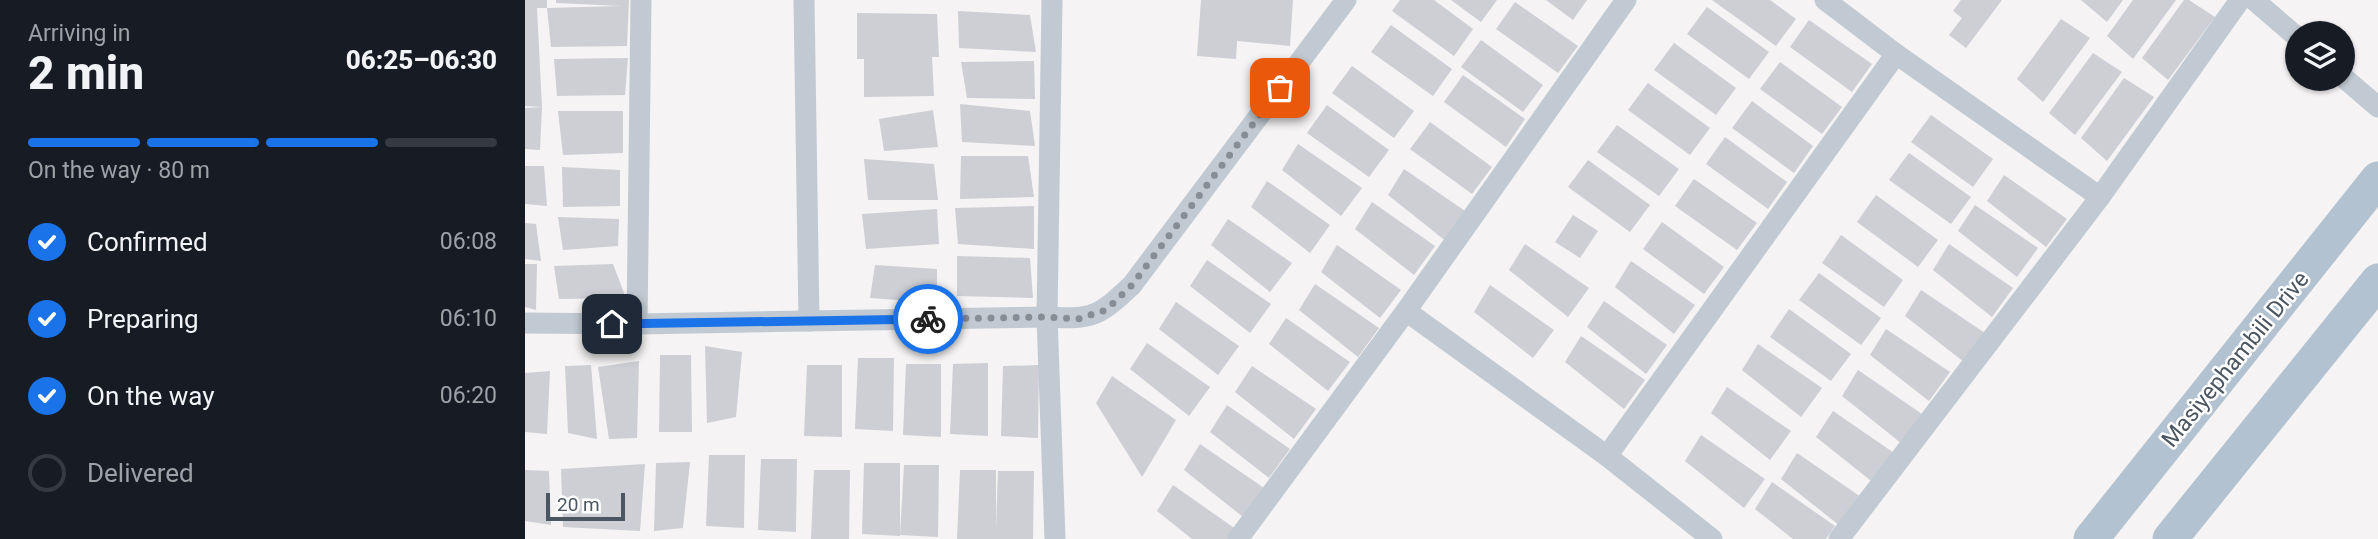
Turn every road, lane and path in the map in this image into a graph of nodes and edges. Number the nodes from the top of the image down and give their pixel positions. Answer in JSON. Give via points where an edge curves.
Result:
{"nodes":[{"id":1,"x":641,"y":0,"type":"edge"},
{"id":2,"x":804,"y":0,"type":"edge"},
{"id":3,"x":1052,"y":0,"type":"edge"},
{"id":4,"x":1346,"y":0,"type":"edge"},
{"id":5,"x":1626,"y":0,"type":"edge"},
{"id":6,"x":1825,"y":0,"type":"edge"},
{"id":7,"x":2241,"y":0,"type":"edge"},
{"id":8,"x":2254,"y":0,"type":"edge"},
{"id":9,"x":2285,"y":27,"type":"edge"},
{"id":10,"x":1896,"y":54,"type":"junction"},
{"id":11,"x":2355,"y":87,"type":"edge"},
{"id":12,"x":2378,"y":107,"type":"edge"},
{"id":13,"x":2378,"y":179,"type":"edge"},
{"id":14,"x":2099,"y":197,"type":"junction"},
{"id":15,"x":2378,"y":281,"type":"edge"},
{"id":16,"x":1406,"y":311,"type":"junction"},
{"id":17,"x":1047,"y":317,"type":"junction"},
{"id":18,"x":809,"y":321,"type":"junction"},
{"id":19,"x":525,"y":323,"type":"edge"},
{"id":20,"x":637,"y":324,"type":"junction"},
{"id":21,"x":1607,"y":456,"type":"junction"},
{"id":22,"x":1055,"y":539,"type":"edge"},
{"id":23,"x":1238,"y":539,"type":"edge"},
{"id":24,"x":1712,"y":539,"type":"edge"},
{"id":25,"x":1839,"y":539,"type":"edge"},
{"id":26,"x":2091,"y":539,"type":"edge"},
{"id":27,"x":2170,"y":539,"type":"edge"}],
"edges":[{"from":1,"to":20,"type":"street"},
{"from":2,"to":18,"type":"street"},
{"from":3,"to":17,"type":"street"},
{"from":4,"to":17,"type":"street","via":[[1132,285],[1106,310],[1078,319]]},
{"from":5,"to":16,"type":"street"},
{"from":6,"to":10,"type":"street"},
{"from":7,"to":14,"type":"street"},
{"from":8,"to":9,"type":"street"},
{"from":10,"to":14,"type":"street"},
{"from":10,"to":21,"type":"street"},
{"from":11,"to":12,"type":"street"},
{"from":13,"to":26,"type":"main road","name":"Masiyephambili Drive"},
{"from":14,"to":25,"type":"street"},
{"from":15,"to":27,"type":"main road"},
{"from":16,"to":21,"type":"street"},
{"from":16,"to":23,"type":"street"},
{"from":17,"to":18,"type":"street"},
{"from":17,"to":22,"type":"street"},
{"from":18,"to":20,"type":"street"},
{"from":19,"to":20,"type":"street"},
{"from":21,"to":24,"type":"street"}]}
